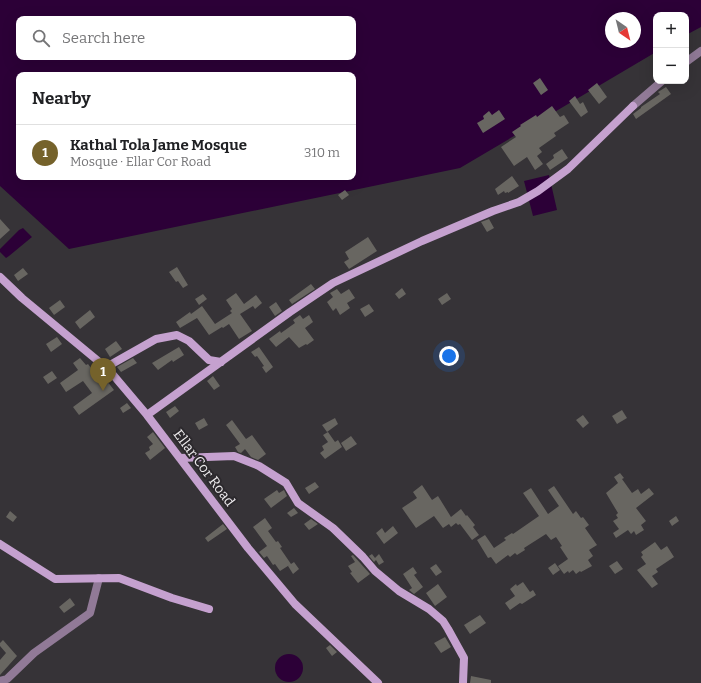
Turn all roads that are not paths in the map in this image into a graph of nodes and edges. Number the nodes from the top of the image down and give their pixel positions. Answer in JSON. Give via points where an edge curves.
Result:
{"nodes":[{"id":1,"x":701,"y":51,"type":"edge"},
{"id":2,"x":689,"y":60,"type":"edge"},
{"id":3,"x":659,"y":84,"type":"edge"},
{"id":4,"x":0,"y":277,"type":"edge"},
{"id":5,"x":221,"y":362,"type":"junction"},
{"id":6,"x":110,"y":365,"type":"dead end"},
{"id":7,"x":147,"y":415,"type":"junction"},
{"id":8,"x":180,"y":458,"type":"junction"},
{"id":9,"x":0,"y":544,"type":"edge"},
{"id":10,"x":99,"y":578,"type":"junction"},
{"id":11,"x":208,"y":610,"type":"dead end"},
{"id":12,"x":0,"y":681,"type":"edge"},
{"id":13,"x":378,"y":683,"type":"edge"},
{"id":14,"x":463,"y":683,"type":"edge"}],
"edges":[{"from":1,"to":2,"type":"street"},
{"from":3,"to":5,"type":"street","via":[[568,169],[538,191],[519,202],[493,211],[333,283]]},
{"from":4,"to":7,"type":"street","name":"Ellar Cor Road","via":[[109,370]]},
{"from":5,"to":6,"type":"street","via":[[209,360],[189,341],[177,335],[156,339]]},
{"from":5,"to":7,"type":"street"},
{"from":7,"to":8,"type":"street","name":"Ellar Cor Road"},
{"from":8,"to":13,"type":"street","name":"Ellar Cor Road","via":[[248,548],[295,604]]},
{"from":8,"to":14,"type":"street","via":[[234,456],[259,466],[286,483],[298,503],[333,528],[375,571],[443,621],[464,658]]},
{"from":9,"to":10,"type":"street","via":[[55,579]]},
{"from":10,"to":11,"type":"street","via":[[119,578]]},
{"from":10,"to":12,"type":"street","via":[[90,613],[34,653],[8,679]]}]}
